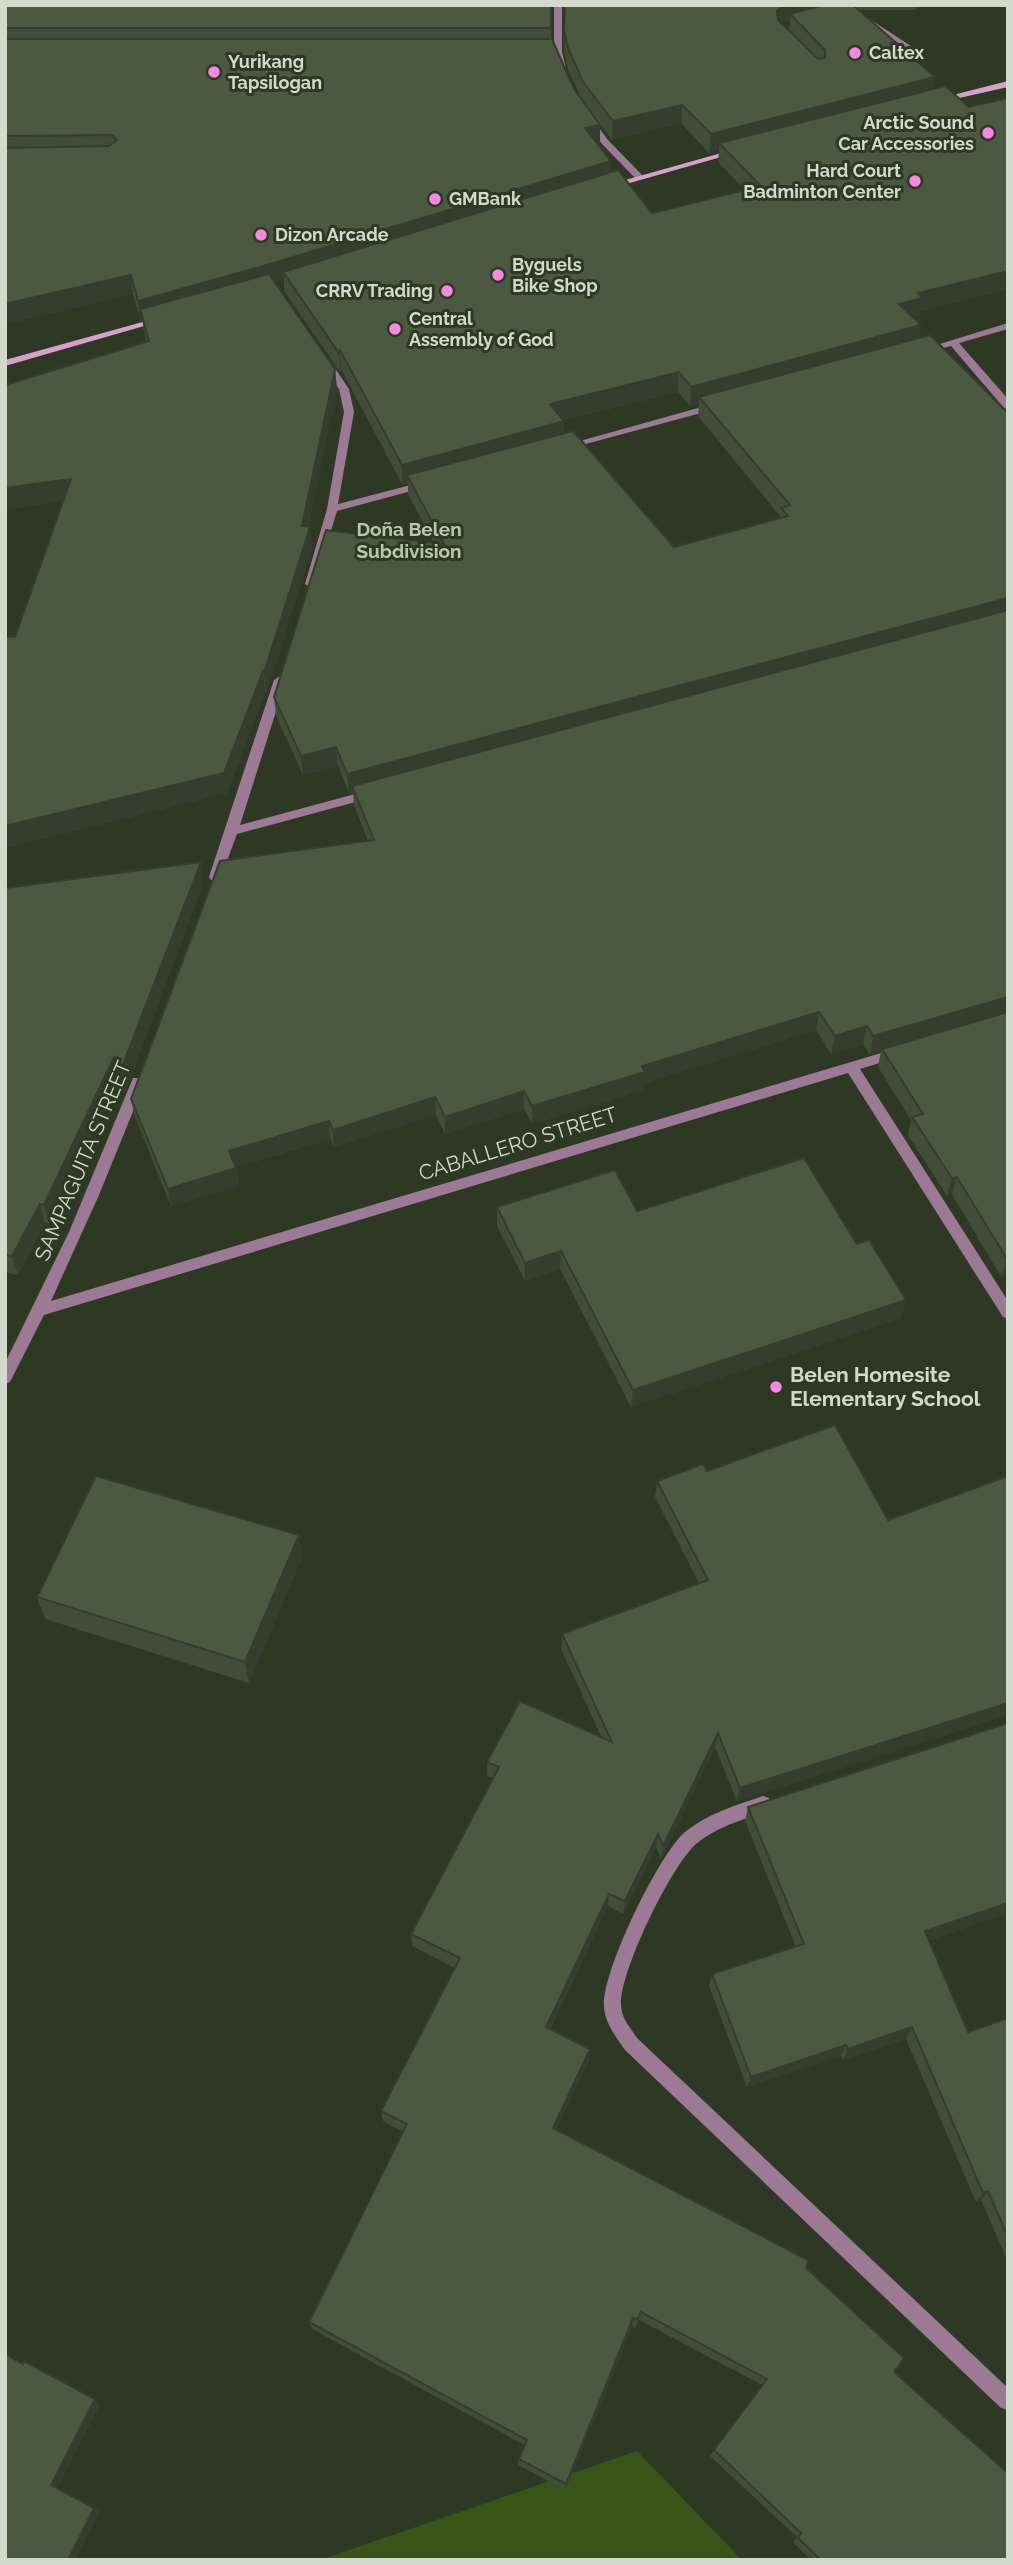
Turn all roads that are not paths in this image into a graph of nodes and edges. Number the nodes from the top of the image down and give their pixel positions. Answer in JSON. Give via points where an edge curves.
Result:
{"nodes":[{"id":1,"x":558,"y":5,"type":"edge"},
{"id":2,"x":844,"y":12,"type":"edge"},
{"id":3,"x":910,"y":48,"type":"dead end"},
{"id":4,"x":544,"y":52,"type":"edge"},
{"id":5,"x":558,"y":52,"type":"junction"},
{"id":6,"x":564,"y":78,"type":"edge"},
{"id":7,"x":1008,"y":85,"type":"edge"},
{"id":8,"x":925,"y":103,"type":"edge"},
{"id":9,"x":582,"y":111,"type":"edge"},
{"id":10,"x":742,"y":150,"type":"edge"},
{"id":11,"x":639,"y":177,"type":"junction"},
{"id":12,"x":600,"y":189,"type":"edge"},
{"id":13,"x":167,"y":318,"type":"edge"},
{"id":14,"x":1008,"y":326,"type":"edge"},
{"id":15,"x":953,"y":342,"type":"junction"},
{"id":16,"x":315,"y":347,"type":"edge"},
{"id":17,"x":912,"y":353,"type":"edge"},
{"id":18,"x":5,"y":363,"type":"edge"},
{"id":19,"x":723,"y":404,"type":"edge"},
{"id":20,"x":1008,"y":406,"type":"edge"},
{"id":21,"x":561,"y":448,"type":"edge"},
{"id":22,"x":440,"y":480,"type":"edge"},
{"id":23,"x":332,"y":509,"type":"junction"},
{"id":24,"x":306,"y":597,"type":"edge"},
{"id":25,"x":286,"y":662,"type":"edge"},
{"id":26,"x":379,"y":792,"type":"edge"},
{"id":27,"x":232,"y":831,"type":"junction"},
{"id":28,"x":209,"y":893,"type":"edge"},
{"id":29,"x":917,"y":1047,"type":"edge"},
{"id":30,"x":144,"y":1066,"type":"edge"},
{"id":31,"x":852,"y":1066,"type":"junction"},
{"id":32,"x":41,"y":1310,"type":"junction"},
{"id":33,"x":1008,"y":1313,"type":"edge"},
{"id":34,"x":5,"y":1378,"type":"edge"},
{"id":35,"x":773,"y":1800,"type":"edge"},
{"id":36,"x":1008,"y":2402,"type":"edge"}],
"edges":[{"from":1,"to":5,"type":"street"},
{"from":2,"to":3,"type":"street","via":[[863,17]]},
{"from":4,"to":5,"type":"street"},
{"from":5,"to":6,"type":"street"},
{"from":7,"to":8,"type":"main road"},
{"from":9,"to":11,"type":"street"},
{"from":10,"to":11,"type":"main road"},
{"from":11,"to":12,"type":"main road"},
{"from":13,"to":18,"type":"main road"},
{"from":14,"to":15,"type":"street"},
{"from":15,"to":17,"type":"street"},
{"from":15,"to":20,"type":"street"},
{"from":16,"to":23,"type":"street","via":[[344,389],[349,412]]},
{"from":19,"to":21,"type":"street"},
{"from":22,"to":23,"type":"street"},
{"from":23,"to":24,"type":"street"},
{"from":25,"to":27,"type":"street"},
{"from":26,"to":27,"type":"street"},
{"from":27,"to":28,"type":"street"},
{"from":29,"to":31,"type":"street","name":"CABALLERO STREET"},
{"from":30,"to":32,"type":"street","name":"SAMPAGUITA STREET"},
{"from":31,"to":32,"type":"street","name":"CABALLERO STREET"},
{"from":31,"to":33,"type":"street"},
{"from":32,"to":34,"type":"street","name":"SAMPAGUITA STREET"},
{"from":35,"to":36,"type":"street","via":[[734,1813],[681,1846],[615,1982],[612,2007],[617,2024],[631,2044]]}]}
